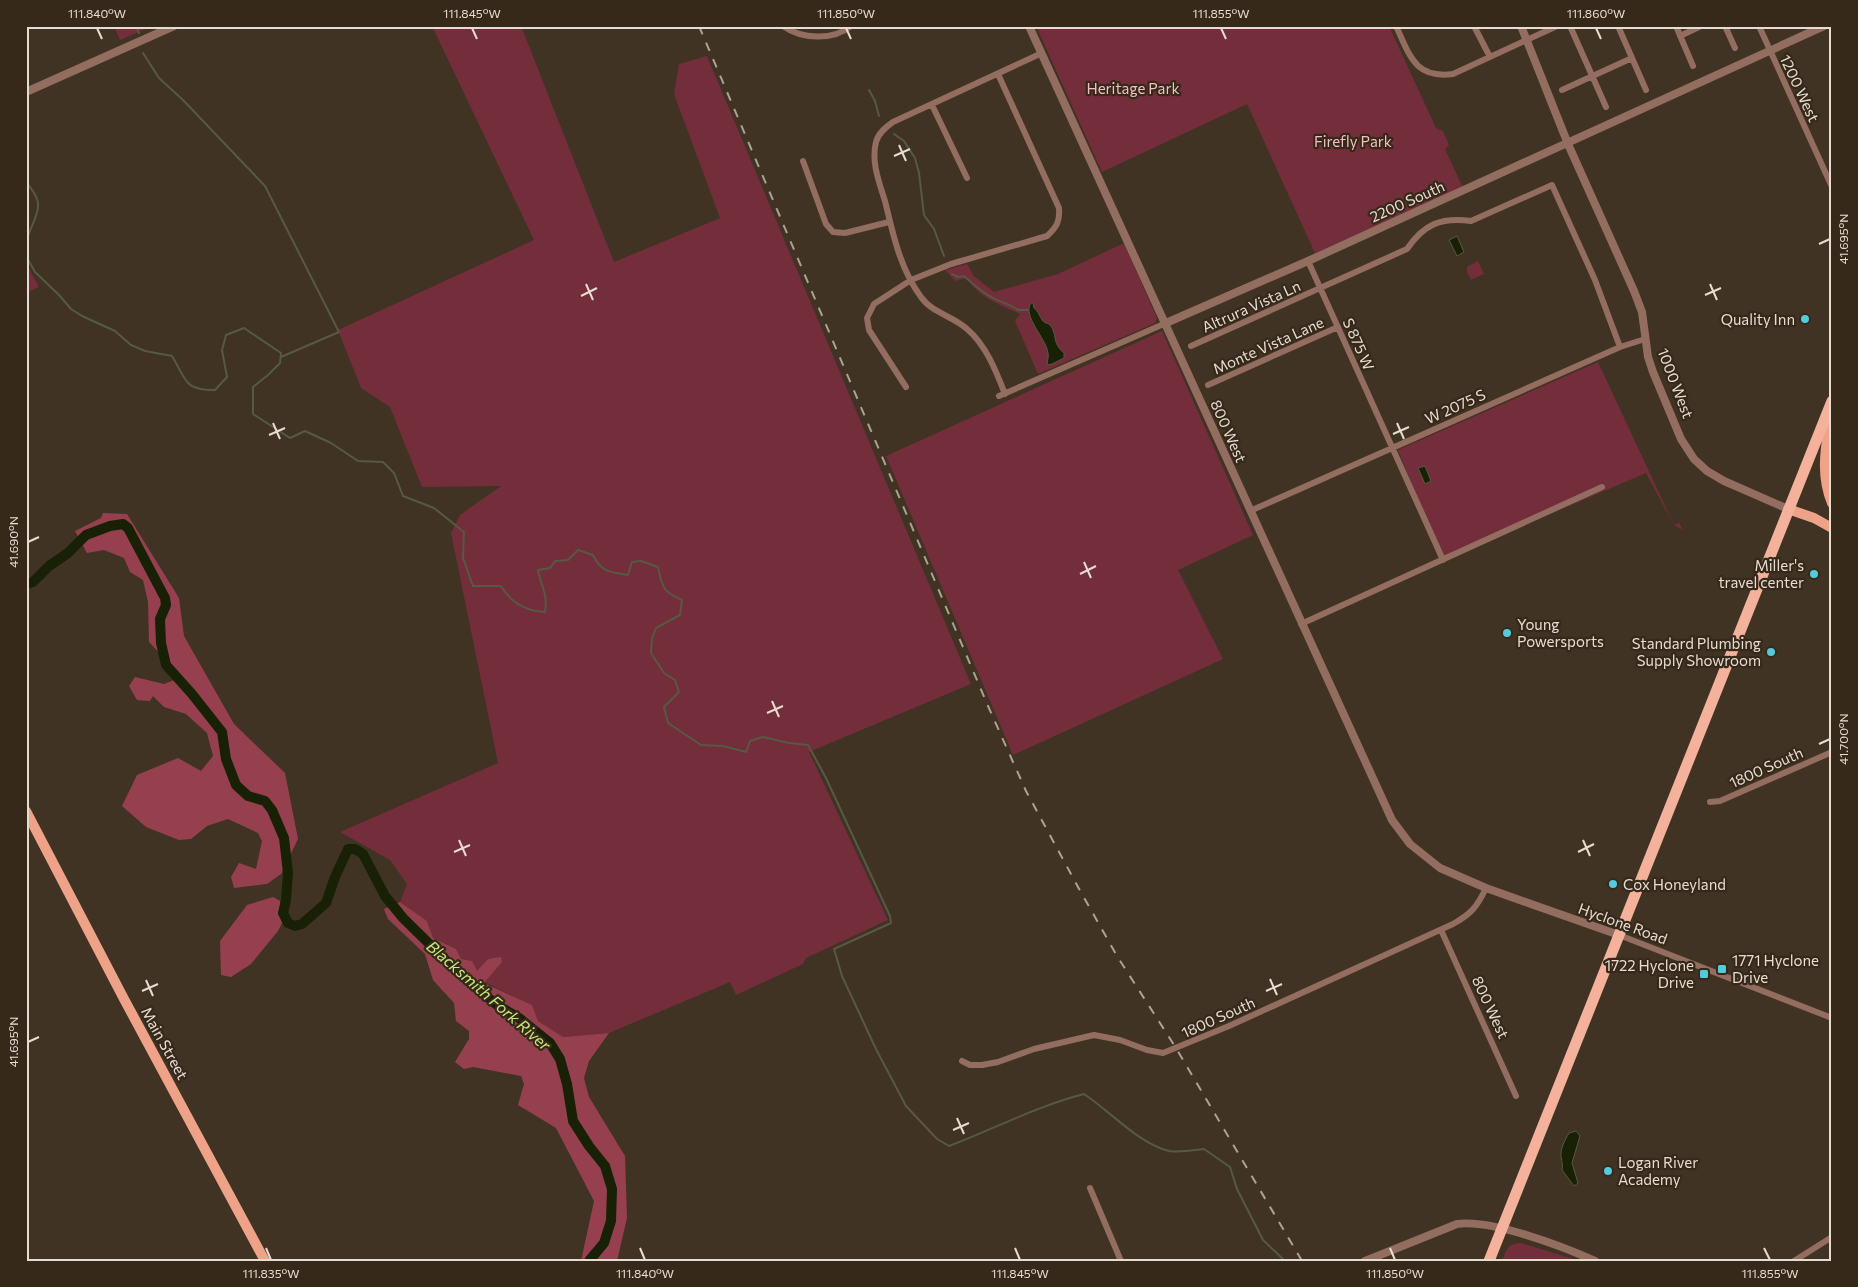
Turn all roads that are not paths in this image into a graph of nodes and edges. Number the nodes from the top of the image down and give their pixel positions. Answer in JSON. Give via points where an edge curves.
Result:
{"nodes":[{"id":1,"x":174,"y":26,"type":"edge"},
{"id":2,"x":783,"y":26,"type":"edge"},
{"id":3,"x":851,"y":26,"type":"edge"},
{"id":4,"x":1029,"y":26,"type":"edge"},
{"id":5,"x":1396,"y":26,"type":"edge"},
{"id":6,"x":1474,"y":26,"type":"edge"},
{"id":7,"x":1521,"y":26,"type":"edge"},
{"id":8,"x":1557,"y":26,"type":"edge"},
{"id":9,"x":1570,"y":26,"type":"edge"},
{"id":10,"x":1618,"y":26,"type":"edge"},
{"id":11,"x":1676,"y":26,"type":"edge"},
{"id":12,"x":1701,"y":26,"type":"edge"},
{"id":13,"x":1725,"y":26,"type":"edge"},
{"id":14,"x":1758,"y":26,"type":"edge"},
{"id":15,"x":1824,"y":26,"type":"edge"},
{"id":16,"x":1680,"y":36,"type":"junction"},
{"id":17,"x":1527,"y":40,"type":"junction"},
{"id":18,"x":1735,"y":48,"type":"dead end"},
{"id":19,"x":1769,"y":51,"type":"junction"},
{"id":20,"x":1042,"y":53,"type":"junction"},
{"id":21,"x":1490,"y":57,"type":"junction"},
{"id":22,"x":1632,"y":58,"type":"junction"},
{"id":23,"x":1694,"y":66,"type":"dead end"},
{"id":24,"x":998,"y":74,"type":"junction"},
{"id":25,"x":1592,"y":76,"type":"junction"},
{"id":26,"x":1562,"y":90,"type":"dead end"},
{"id":27,"x":1646,"y":90,"type":"dead end"},
{"id":28,"x":26,"y":92,"type":"edge"},
{"id":29,"x":932,"y":105,"type":"junction"},
{"id":30,"x":1606,"y":108,"type":"dead end"},
{"id":31,"x":1568,"y":144,"type":"junction"},
{"id":32,"x":803,"y":162,"type":"dead end"},
{"id":33,"x":967,"y":178,"type":"dead end"},
{"id":34,"x":1832,"y":187,"type":"edge"},
{"id":35,"x":889,"y":222,"type":"junction"},
{"id":36,"x":1308,"y":261,"type":"junction"},
{"id":37,"x":911,"y":280,"type":"junction"},
{"id":38,"x":1321,"y":288,"type":"junction"},
{"id":39,"x":1166,"y":323,"type":"junction"},
{"id":40,"x":1338,"y":327,"type":"junction"},
{"id":41,"x":1645,"y":339,"type":"junction"},
{"id":42,"x":1191,"y":346,"type":"dead end"},
{"id":43,"x":1620,"y":346,"type":"junction"},
{"id":44,"x":1208,"y":385,"type":"dead end"},
{"id":45,"x":906,"y":387,"type":"dead end"},
{"id":46,"x":1832,"y":401,"type":"edge"},
{"id":47,"x":1832,"y":406,"type":"edge"},
{"id":48,"x":1392,"y":448,"type":"junction"},
{"id":49,"x":1602,"y":487,"type":"dead end"},
{"id":50,"x":1832,"y":503,"type":"edge"},
{"id":51,"x":1788,"y":509,"type":"junction"},
{"id":52,"x":1250,"y":511,"type":"junction"},
{"id":53,"x":1832,"y":528,"type":"edge"},
{"id":54,"x":1443,"y":560,"type":"junction"},
{"id":55,"x":1301,"y":624,"type":"junction"},
{"id":56,"x":1832,"y":752,"type":"edge"},
{"id":57,"x":1710,"y":802,"type":"dead end"},
{"id":58,"x":26,"y":811,"type":"edge"},
{"id":59,"x":1410,"y":844,"type":"joint"},
{"id":60,"x":1486,"y":888,"type":"junction"},
{"id":61,"x":1441,"y":930,"type":"junction"},
{"id":62,"x":1619,"y":935,"type":"junction"},
{"id":63,"x":1832,"y":1018,"type":"edge"},
{"id":64,"x":962,"y":1061,"type":"dead end"},
{"id":65,"x":1516,"y":1096,"type":"dead end"},
{"id":66,"x":1090,"y":1188,"type":"dead end"},
{"id":67,"x":1501,"y":1228,"type":"junction"},
{"id":68,"x":1832,"y":1237,"type":"edge"},
{"id":69,"x":266,"y":1261,"type":"edge"},
{"id":70,"x":1121,"y":1261,"type":"edge"},
{"id":71,"x":1365,"y":1261,"type":"edge"},
{"id":72,"x":1488,"y":1261,"type":"edge"},
{"id":73,"x":1595,"y":1261,"type":"edge"},
{"id":74,"x":1794,"y":1261,"type":"edge"}],
"edges":[{"from":1,"to":28,"type":"street"},
{"from":2,"to":3,"type":"street","via":[[791,32],[814,37],[844,32]]},
{"from":4,"to":20,"type":"street","name":"800 West"},
{"from":5,"to":21,"type":"street","via":[[1409,55],[1428,74],[1453,74]]},
{"from":6,"to":21,"type":"street"},
{"from":7,"to":17,"type":"street","name":"1000 West"},
{"from":8,"to":17,"type":"street"},
{"from":9,"to":25,"type":"street"},
{"from":10,"to":22,"type":"street"},
{"from":11,"to":16,"type":"street"},
{"from":12,"to":16,"type":"street"},
{"from":13,"to":18,"type":"street"},
{"from":14,"to":19,"type":"street","name":"1200 West"},
{"from":15,"to":19,"type":"street","name":"2200 South"},
{"from":16,"to":23,"type":"street"},
{"from":17,"to":21,"type":"street"},
{"from":17,"to":31,"type":"street","name":"1000 West"},
{"from":19,"to":31,"type":"street","name":"2200 South"},
{"from":19,"to":34,"type":"street","name":"1200 West"},
{"from":20,"to":24,"type":"street"},
{"from":20,"to":39,"type":"street","name":"800 West"},
{"from":22,"to":25,"type":"street"},
{"from":22,"to":27,"type":"street"},
{"from":24,"to":29,"type":"street"},
{"from":24,"to":37,"type":"street","via":[[1058,208],[1060,218],[1056,228],[1047,236],[951,264]]},
{"from":25,"to":26,"type":"street"},
{"from":25,"to":30,"type":"street"},
{"from":29,"to":33,"type":"street"},
{"from":29,"to":35,"type":"street","via":[[893,122],[876,140],[874,162]]},
{"from":31,"to":36,"type":"street","name":"2200 South"},
{"from":31,"to":41,"type":"street","name":"1000 West","via":[[1634,291],[1642,312]]},
{"from":32,"to":35,"type":"street","via":[[826,224],[833,232],[845,233]]},
{"from":35,"to":37,"type":"street"},
{"from":36,"to":38,"type":"street","name":"S 875 W"},
{"from":36,"to":39,"type":"street","name":"2200 South"},
{"from":37,"to":39,"type":"street","name":"2200 South","via":[[921,298],[967,328],[979,341],[990,359],[1002,395]]},
{"from":37,"to":45,"type":"street","via":[[874,304],[866,318],[869,330]]},
{"from":38,"to":40,"type":"street","name":"S 875 W"},
{"from":38,"to":42,"type":"street","name":"Altrura Vista Ln"},
{"from":38,"to":43,"type":"street","name":"Altrura Vista Ln","via":[[1407,249],[1415,237],[1432,225],[1444,220],[1471,222],[1552,186],[1595,280]]},
{"from":39,"to":52,"type":"street","name":"800 West"},
{"from":40,"to":44,"type":"street","name":"Monte Vista Lane"},
{"from":40,"to":48,"type":"street","name":"S 875 W"},
{"from":41,"to":43,"type":"street","name":"W 2075 S"},
{"from":41,"to":51,"type":"street","name":"1000 West","via":[[1653,372],[1681,439],[1694,459],[1724,481]]},
{"from":43,"to":48,"type":"street","name":"W 2075 S"},
{"from":46,"to":51,"type":"highway"},
{"from":47,"to":50,"type":"main road","via":[[1824,466]]},
{"from":48,"to":52,"type":"street","name":"W 2075 S"},
{"from":48,"to":54,"type":"street","name":"S 875 W"},
{"from":49,"to":54,"type":"street"},
{"from":51,"to":53,"type":"main road","name":"1000 West"},
{"from":51,"to":62,"type":"highway"},
{"from":52,"to":55,"type":"street","name":"800 West"},
{"from":54,"to":55,"type":"street"},
{"from":55,"to":59,"type":"street","name":"800 West","via":[[1392,820]]},
{"from":56,"to":57,"type":"street","name":"1800 South","via":[[1720,801]]},
{"from":58,"to":69,"type":"main road","name":"Main Street"},
{"from":59,"to":60,"type":"street","name":"Hyclone Road","via":[[1440,868]]},
{"from":60,"to":61,"type":"street","name":"1800 South","via":[[1468,916]]},
{"from":60,"to":62,"type":"street","name":"Hyclone Road"},
{"from":61,"to":64,"type":"street","name":"1800 South","via":[[1163,1053],[1094,1035],[1034,1049],[982,1066]]},
{"from":61,"to":65,"type":"street","name":"800 West"},
{"from":62,"to":63,"type":"street","name":"Hyclone Road"},
{"from":62,"to":67,"type":"highway"},
{"from":66,"to":70,"type":"street"},
{"from":67,"to":71,"type":"street","via":[[1468,1222],[1457,1224]]},
{"from":67,"to":72,"type":"highway"},
{"from":67,"to":73,"type":"street"},
{"from":68,"to":74,"type":"street"}]}
